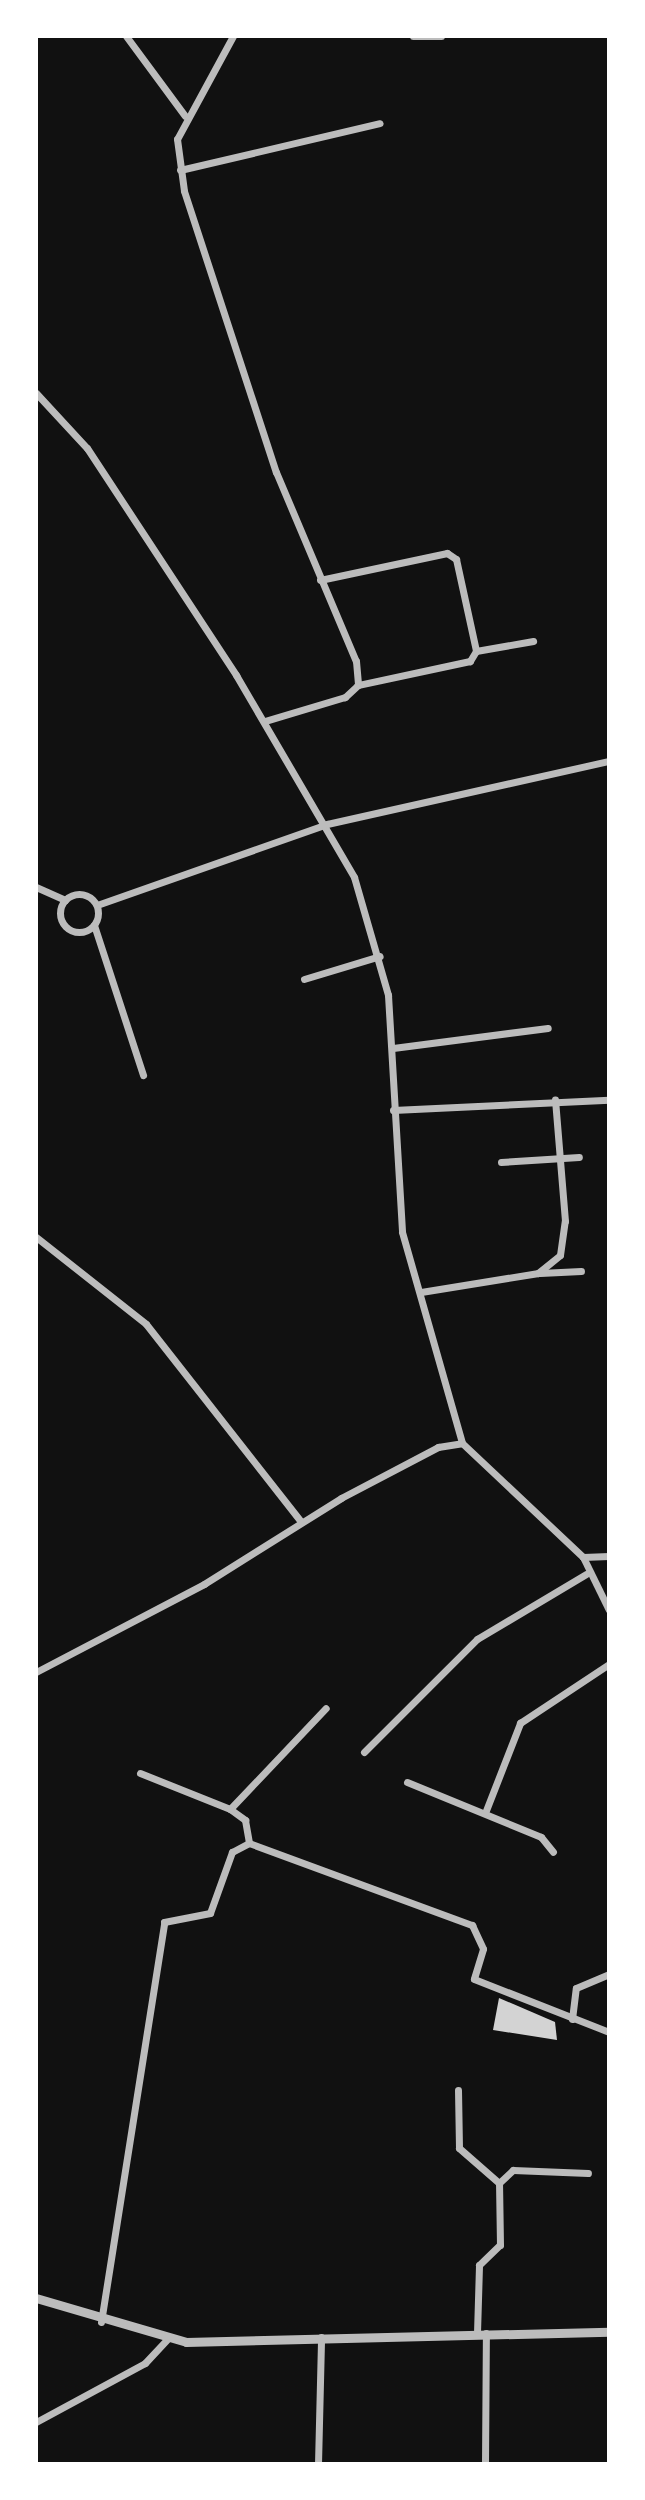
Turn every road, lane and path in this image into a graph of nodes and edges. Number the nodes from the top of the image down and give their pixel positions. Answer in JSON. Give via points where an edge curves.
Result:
{"nodes":[{"id":1,"x":126,"y":36,"type":"edge"},
{"id":2,"x":233,"y":36,"type":"edge"},
{"id":3,"x":413,"y":36,"type":"edge"},
{"id":4,"x":441,"y":36,"type":"edge"},
{"id":5,"x":185,"y":116,"type":"junction"},
{"id":6,"x":380,"y":123,"type":"dead end"},
{"id":7,"x":180,"y":170,"type":"junction"},
{"id":8,"x":36,"y":393,"type":"edge"},
{"id":9,"x":320,"y":580,"type":"junction"},
{"id":10,"x":533,"y":641,"type":"dead end"},
{"id":11,"x":476,"y":651,"type":"junction"},
{"id":12,"x":358,"y":685,"type":"junction"},
{"id":13,"x":265,"y":721,"type":"junction"},
{"id":14,"x":609,"y":761,"type":"edge"},
{"id":15,"x":327,"y":824,"type":"junction"},
{"id":16,"x":36,"y":887,"type":"edge"},
{"id":17,"x":65,"y":900,"type":"junction"},
{"id":18,"x":97,"y":905,"type":"junction"},
{"id":19,"x":94,"y":925,"type":"junction"},
{"id":20,"x":380,"y":956,"type":"junction"},
{"id":21,"x":304,"y":979,"type":"dead end"},
{"id":22,"x":548,"y":1028,"type":"dead end"},
{"id":23,"x":393,"y":1048,"type":"junction"},
{"id":24,"x":143,"y":1075,"type":"dead end"},
{"id":25,"x":555,"y":1099,"type":"junction"},
{"id":26,"x":609,"y":1100,"type":"edge"},
{"id":27,"x":393,"y":1110,"type":"junction"},
{"id":28,"x":579,"y":1157,"type":"dead end"},
{"id":29,"x":559,"y":1158,"type":"junction"},
{"id":30,"x":501,"y":1162,"type":"dead end"},
{"id":31,"x":36,"y":1237,"type":"edge"},
{"id":32,"x":581,"y":1271,"type":"dead end"},
{"id":33,"x":538,"y":1273,"type":"junction"},
{"id":34,"x":421,"y":1292,"type":"junction"},
{"id":35,"x":462,"y":1443,"type":"junction"},
{"id":36,"x":301,"y":1522,"type":"junction"},
{"id":37,"x":609,"y":1556,"type":"edge"},
{"id":38,"x":583,"y":1557,"type":"junction"},
{"id":39,"x":586,"y":1574,"type":"junction"},
{"id":40,"x":609,"y":1610,"type":"edge"},
{"id":41,"x":609,"y":1664,"type":"edge"},
{"id":42,"x":36,"y":1672,"type":"edge"},
{"id":43,"x":326,"y":1708,"type":"dead end"},
{"id":44,"x":364,"y":1752,"type":"dead end"},
{"id":45,"x":140,"y":1773,"type":"dead end"},
{"id":46,"x":407,"y":1782,"type":"dead end"},
{"id":47,"x":230,"y":1809,"type":"junction"},
{"id":48,"x":485,"y":1813,"type":"junction"},
{"id":49,"x":249,"y":1843,"type":"junction"},
{"id":50,"x":553,"y":1852,"type":"dead end"},
{"id":51,"x":609,"y":1974,"type":"edge"},
{"id":52,"x":572,"y":2019,"type":"junction"},
{"id":53,"x":609,"y":2032,"type":"edge"},
{"id":54,"x":458,"y":2090,"type":"dead end"},
{"id":55,"x":588,"y":2173,"type":"dead end"},
{"id":56,"x":499,"y":2183,"type":"junction"},
{"id":57,"x":36,"y":2298,"type":"edge"},
{"id":58,"x":101,"y":2322,"type":"junction"},
{"id":59,"x":609,"y":2332,"type":"edge"},
{"id":60,"x":481,"y":2333,"type":"junction"},
{"id":61,"x":321,"y":2337,"type":"junction"},
{"id":62,"x":167,"y":2339,"type":"junction"},
{"id":63,"x":36,"y":2422,"type":"edge"},
{"id":64,"x":318,"y":2464,"type":"edge"},
{"id":65,"x":485,"y":2464,"type":"edge"}],
"edges":[{"from":1,"to":5,"type":"street"},
{"from":2,"to":5,"type":"street"},
{"from":3,"to":4,"type":"street"},
{"from":5,"to":7,"type":"street","via":[[177,139]]},
{"from":6,"to":7,"type":"street"},
{"from":7,"to":9,"type":"street","via":[[276,472]]},
{"from":8,"to":13,"type":"street","via":[[87,448]]},
{"from":9,"to":11,"type":"street","via":[[447,553],[456,559]]},
{"from":9,"to":12,"type":"street","via":[[356,661]]},
{"from":10,"to":11,"type":"street"},
{"from":11,"to":12,"type":"street","via":[[470,661]]},
{"from":12,"to":13,"type":"street","via":[[345,697]]},
{"from":13,"to":15,"type":"street"},
{"from":14,"to":15,"type":"street"},
{"from":15,"to":18,"type":"street"},
{"from":15,"to":20,"type":"street"},
{"from":16,"to":17,"type":"street"},
{"from":17,"to":18,"type":"street","via":[[82,894]]},
{"from":17,"to":19,"type":"street","via":[[60,917],[67,927]]},
{"from":18,"to":19,"type":"street"},
{"from":19,"to":24,"type":"street"},
{"from":20,"to":21,"type":"street"},
{"from":20,"to":23,"type":"street"},
{"from":22,"to":23,"type":"street"},
{"from":23,"to":27,"type":"street"},
{"from":25,"to":26,"type":"street"},
{"from":25,"to":27,"type":"street"},
{"from":25,"to":29,"type":"street"},
{"from":27,"to":34,"type":"street","via":[[402,1232]]},
{"from":28,"to":29,"type":"street"},
{"from":29,"to":30,"type":"street"},
{"from":29,"to":33,"type":"street","via":[[565,1241]]},
{"from":31,"to":36,"type":"street","via":[[146,1324]]},
{"from":32,"to":33,"type":"street"},
{"from":33,"to":34,"type":"street"},
{"from":34,"to":35,"type":"street"},
{"from":35,"to":36,"type":"street","via":[[438,1447]]},
{"from":35,"to":38,"type":"street"},
{"from":36,"to":42,"type":"street","via":[[180,1598]]},
{"from":37,"to":38,"type":"street"},
{"from":38,"to":39,"type":"street"},
{"from":39,"to":40,"type":"street"},
{"from":39,"to":44,"type":"street","via":[[477,1639]]},
{"from":41,"to":48,"type":"street","via":[[520,1723]]},
{"from":43,"to":47,"type":"street"},
{"from":45,"to":47,"type":"street"},
{"from":46,"to":48,"type":"street"},
{"from":47,"to":49,"type":"street","via":[[245,1820]]},
{"from":48,"to":50,"type":"street","via":[[541,1837]]},
{"from":49,"to":52,"type":"street","via":[[472,1925],[483,1949],[474,1979]]},
{"from":49,"to":58,"type":"street","via":[[232,1852],[210,1913],[164,1922]]},
{"from":51,"to":52,"type":"street","via":[[576,1988]]},
{"from":52,"to":53,"type":"street"},
{"from":54,"to":56,"type":"street","via":[[459,2148]]},
{"from":55,"to":56,"type":"street","via":[[513,2170]]},
{"from":56,"to":60,"type":"street","via":[[500,2245],[479,2265]]},
{"from":57,"to":58,"type":"street"},
{"from":58,"to":62,"type":"street"},
{"from":59,"to":60,"type":"street"},
{"from":60,"to":61,"type":"street"},
{"from":60,"to":65,"type":"street"},
{"from":61,"to":62,"type":"street"},
{"from":61,"to":64,"type":"street"},
{"from":62,"to":63,"type":"street","via":[[145,2363]]}]}
